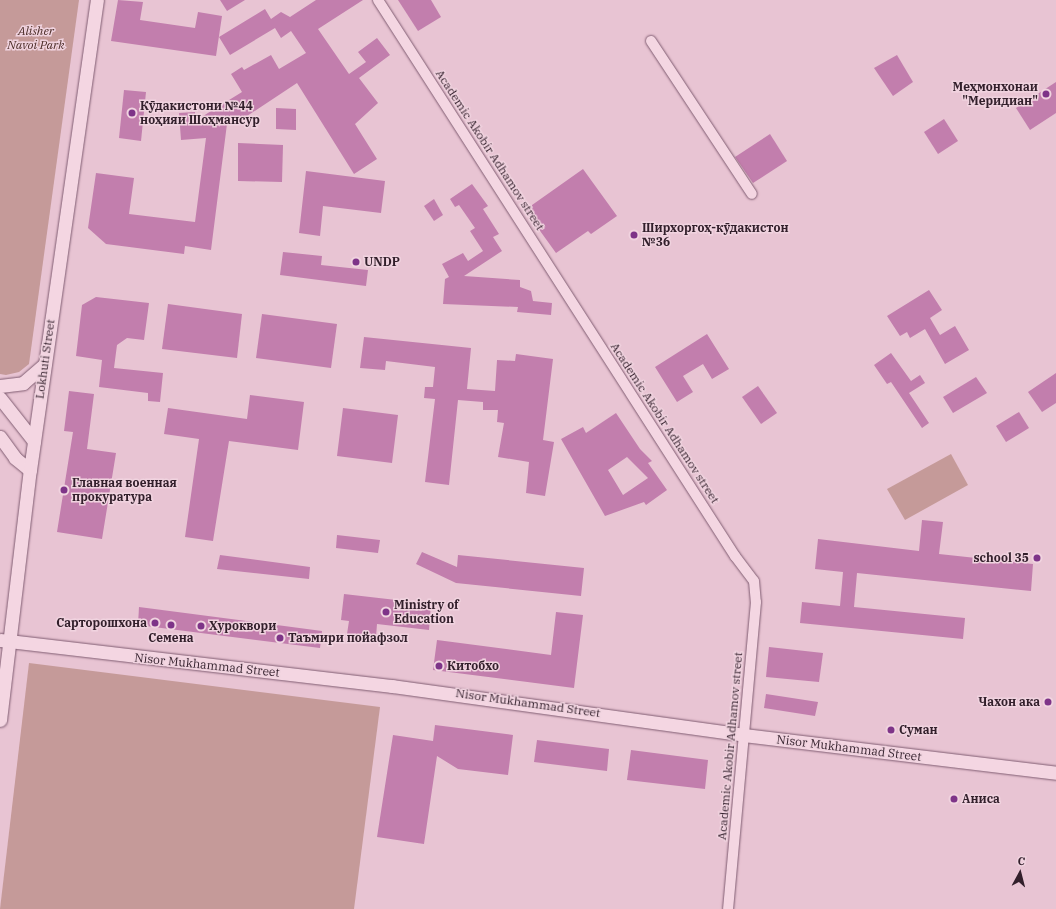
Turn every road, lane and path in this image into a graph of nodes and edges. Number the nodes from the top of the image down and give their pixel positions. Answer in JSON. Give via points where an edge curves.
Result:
{"nodes":[{"id":1,"x":97,"y":0,"type":"edge"},
{"id":2,"x":378,"y":0,"type":"edge"},
{"id":3,"x":650,"y":41,"type":"dead end"},
{"id":4,"x":752,"y":194,"type":"dead end"},
{"id":5,"x":44,"y":365,"type":"junction"},
{"id":6,"x":0,"y":386,"type":"edge"},
{"id":7,"x":0,"y":398,"type":"edge"},
{"id":8,"x":0,"y":437,"type":"edge"},
{"id":9,"x":34,"y":441,"type":"junction"},
{"id":10,"x":30,"y":470,"type":"junction"},
{"id":11,"x":5,"y":641,"type":"edge"},
{"id":12,"x":0,"y":720,"type":"edge"},
{"id":13,"x":744,"y":735,"type":"junction"},
{"id":14,"x":1056,"y":772,"type":"edge"},
{"id":15,"x":728,"y":909,"type":"edge"}],
"edges":[{"from":1,"to":5,"type":"street","name":"Lokhuti Street"},
{"from":2,"to":13,"type":"street","name":"Academic Akobir Adhamov street","via":[[754,581],[756,602]]},
{"from":3,"to":4,"type":"street"},
{"from":5,"to":6,"type":"street","via":[[22,383]]},
{"from":5,"to":9,"type":"street","name":"Lokhuti Street"},
{"from":7,"to":9,"type":"street"},
{"from":8,"to":10,"type":"street","via":[[15,458]]},
{"from":9,"to":10,"type":"street","name":"Lokhuti Street"},
{"from":10,"to":11,"type":"street","name":"Lokhuti Street"},
{"from":11,"to":12,"type":"street","name":"Lokhuti Street"},
{"from":11,"to":13,"type":"street","name":"Nisor Mukhammad Street","via":[[522,702]]},
{"from":13,"to":14,"type":"street","name":"Nisor Mukhammad Street"},
{"from":13,"to":15,"type":"street","name":"Academic Akobir Adhamov street"}]}
